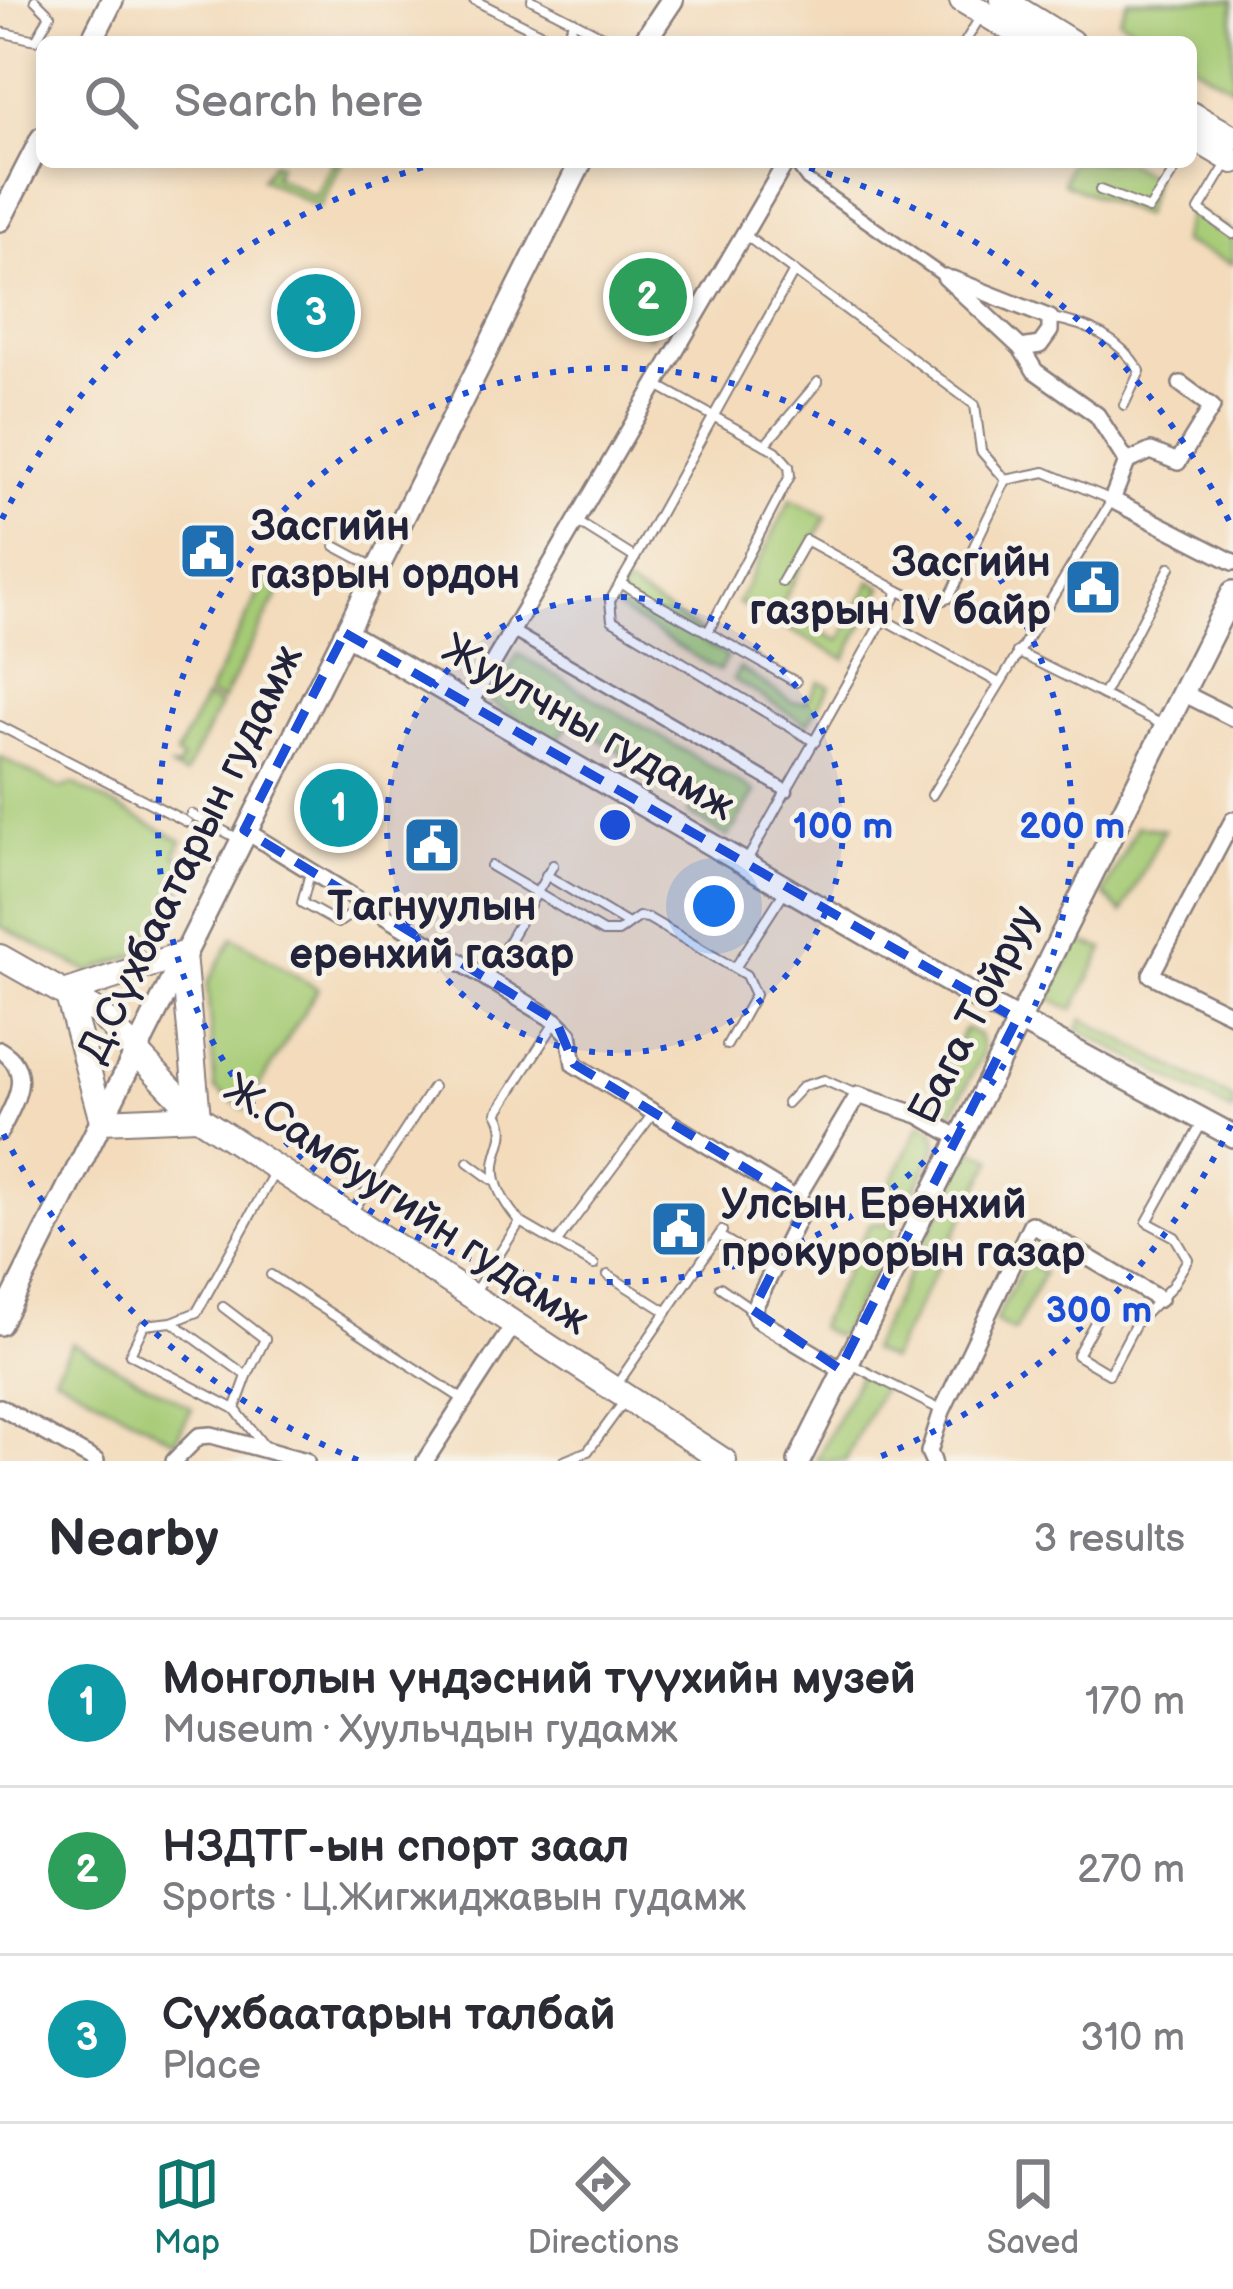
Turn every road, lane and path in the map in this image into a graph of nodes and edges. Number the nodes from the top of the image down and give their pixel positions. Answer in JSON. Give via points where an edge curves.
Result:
{"nodes":[{"id":1,"x":34,"y":0,"type":"edge"},
{"id":2,"x":112,"y":0,"type":"edge"},
{"id":3,"x":474,"y":0,"type":"edge"},
{"id":4,"x":532,"y":0,"type":"edge"},
{"id":5,"x":672,"y":0,"type":"edge"},
{"id":6,"x":983,"y":4,"type":"edge"},
{"id":7,"x":574,"y":22,"type":"junction"},
{"id":8,"x":1037,"y":22,"type":"edge"},
{"id":9,"x":0,"y":32,"type":"edge"},
{"id":10,"x":38,"y":36,"type":"edge"},
{"id":11,"x":94,"y":36,"type":"edge"},
{"id":12,"x":549,"y":36,"type":"edge"},
{"id":13,"x":565,"y":36,"type":"edge"},
{"id":14,"x":602,"y":36,"type":"edge"},
{"id":15,"x":648,"y":36,"type":"edge"},
{"id":16,"x":968,"y":36,"type":"edge"},
{"id":17,"x":36,"y":40,"type":"edge"},
{"id":18,"x":1197,"y":136,"type":"edge"},
{"id":19,"x":36,"y":150,"type":"edge"},
{"id":20,"x":1232,"y":153,"type":"edge"},
{"id":21,"x":578,"y":168,"type":"edge"},
{"id":22,"x":786,"y":168,"type":"edge"},
{"id":23,"x":796,"y":168,"type":"edge"},
{"id":24,"x":1176,"y":168,"type":"edge"},
{"id":25,"x":1100,"y":190,"type":"dead end"},
{"id":26,"x":0,"y":220,"type":"edge"},
{"id":27,"x":742,"y":233,"type":"junction"},
{"id":28,"x":1233,"y":234,"type":"edge"},
{"id":29,"x":794,"y":271,"type":"junction"},
{"id":30,"x":945,"y":277,"type":"junction"},
{"id":31,"x":1051,"y":318,"type":"junction"},
{"id":32,"x":1021,"y":349,"type":"junction"},
{"id":33,"x":818,"y":382,"type":"dead end"},
{"id":34,"x":1181,"y":384,"type":"dead end"},
{"id":35,"x":657,"y":386,"type":"junction"},
{"id":36,"x":1124,"y":405,"type":"dead end"},
{"id":37,"x":714,"y":417,"type":"junction"},
{"id":38,"x":765,"y":446,"type":"junction"},
{"id":39,"x":1127,"y":462,"type":"junction"},
{"id":40,"x":1006,"y":479,"type":"junction"},
{"id":41,"x":1112,"y":500,"type":"junction"},
{"id":42,"x":575,"y":520,"type":"junction"},
{"id":43,"x":335,"y":546,"type":"dead end"},
{"id":44,"x":635,"y":558,"type":"junction"},
{"id":45,"x":1233,"y":562,"type":"edge"},
{"id":46,"x":1170,"y":567,"type":"dead end"},
{"id":47,"x":377,"y":568,"type":"junction"},
{"id":48,"x":782,"y":582,"type":"dead end"},
{"id":49,"x":620,"y":583,"type":"junction"},
{"id":50,"x":899,"y":591,"type":"junction"},
{"id":51,"x":1231,"y":603,"type":"edge"},
{"id":52,"x":883,"y":619,"type":"junction"},
{"id":53,"x":510,"y":631,"type":"junction"},
{"id":54,"x":708,"y":632,"type":"junction"},
{"id":55,"x":345,"y":633,"type":"junction"},
{"id":56,"x":1018,"y":652,"type":"junction"},
{"id":57,"x":796,"y":682,"type":"dead end"},
{"id":58,"x":999,"y":683,"type":"junction"},
{"id":59,"x":1183,"y":693,"type":"junction"},
{"id":60,"x":1103,"y":695,"type":"junction"},
{"id":61,"x":469,"y":704,"type":"junction"},
{"id":62,"x":1233,"y":718,"type":"edge"},
{"id":63,"x":1165,"y":726,"type":"junction"},
{"id":64,"x":0,"y":727,"type":"edge"},
{"id":65,"x":814,"y":742,"type":"junction"},
{"id":66,"x":787,"y":791,"type":"junction"},
{"id":67,"x":932,"y":795,"type":"dead end"},
{"id":68,"x":1233,"y":820,"type":"edge"},
{"id":69,"x":242,"y":835,"type":"junction"},
{"id":70,"x":745,"y":864,"type":"junction"},
{"id":71,"x":553,"y":865,"type":"dead end"},
{"id":72,"x":491,"y":866,"type":"dead end"},
{"id":73,"x":311,"y":869,"type":"junction"},
{"id":74,"x":546,"y":875,"type":"junction"},
{"id":75,"x":787,"y":888,"type":"junction"},
{"id":76,"x":536,"y":893,"type":"junction"},
{"id":77,"x":366,"y":904,"type":"junction"},
{"id":78,"x":628,"y":924,"type":"junction"},
{"id":79,"x":183,"y":954,"type":"junction"},
{"id":80,"x":0,"y":957,"type":"edge"},
{"id":81,"x":735,"y":968,"type":"junction"},
{"id":82,"x":487,"y":978,"type":"junction"},
{"id":83,"x":67,"y":992,"type":"junction"},
{"id":84,"x":1233,"y":1015,"type":"edge"},
{"id":85,"x":1017,"y":1019,"type":"junction"},
{"id":86,"x":556,"y":1022,"type":"junction"},
{"id":87,"x":727,"y":1045,"type":"dead end"},
{"id":88,"x":0,"y":1051,"type":"edge"},
{"id":89,"x":136,"y":1052,"type":"junction"},
{"id":90,"x":433,"y":1088,"type":"dead end"},
{"id":91,"x":858,"y":1095,"type":"junction"},
{"id":92,"x":787,"y":1103,"type":"dead end"},
{"id":93,"x":652,"y":1114,"type":"junction"},
{"id":94,"x":198,"y":1118,"type":"junction"},
{"id":95,"x":1204,"y":1120,"type":"junction"},
{"id":96,"x":102,"y":1121,"type":"junction"},
{"id":97,"x":2,"y":1125,"type":"edge"},
{"id":98,"x":1233,"y":1136,"type":"edge"},
{"id":99,"x":957,"y":1137,"type":"junction"},
{"id":100,"x":468,"y":1162,"type":"dead end"},
{"id":101,"x":276,"y":1170,"type":"junction"},
{"id":102,"x":492,"y":1180,"type":"junction"},
{"id":103,"x":796,"y":1199,"type":"junction"},
{"id":104,"x":350,"y":1217,"type":"junction"},
{"id":105,"x":520,"y":1222,"type":"junction"},
{"id":106,"x":557,"y":1243,"type":"junction"},
{"id":107,"x":594,"y":1265,"type":"dead end"},
{"id":108,"x":775,"y":1269,"type":"junction"},
{"id":109,"x":271,"y":1275,"type":"dead end"},
{"id":110,"x":608,"y":1275,"type":"dead end"},
{"id":111,"x":720,"y":1287,"type":"dead end"},
{"id":112,"x":472,"y":1297,"type":"junction"},
{"id":113,"x":1159,"y":1299,"type":"junction"},
{"id":114,"x":1104,"y":1306,"type":"dead end"},
{"id":115,"x":223,"y":1307,"type":"dead end"},
{"id":116,"x":753,"y":1310,"type":"junction"},
{"id":117,"x":667,"y":1312,"type":"junction"},
{"id":118,"x":172,"y":1322,"type":"junction"},
{"id":119,"x":0,"y":1323,"type":"edge"},
{"id":120,"x":514,"y":1324,"type":"junction"},
{"id":121,"x":843,"y":1365,"type":"junction"},
{"id":122,"x":247,"y":1376,"type":"junction"},
{"id":123,"x":620,"y":1393,"type":"junction"},
{"id":124,"x":464,"y":1400,"type":"junction"},
{"id":125,"x":0,"y":1407,"type":"edge"},
{"id":126,"x":235,"y":1409,"type":"junction"},
{"id":127,"x":942,"y":1411,"type":"junction"},
{"id":128,"x":267,"y":1450,"type":"junction"},
{"id":129,"x":96,"y":1461,"type":"edge"},
{"id":130,"x":174,"y":1461,"type":"edge"},
{"id":131,"x":307,"y":1461,"type":"edge"},
{"id":132,"x":425,"y":1461,"type":"edge"},
{"id":133,"x":564,"y":1461,"type":"edge"},
{"id":134,"x":724,"y":1461,"type":"edge"},
{"id":135,"x":799,"y":1461,"type":"edge"},
{"id":136,"x":933,"y":1461,"type":"edge"}],
"edges":[{"from":1,"to":10,"type":"lane","via":[[50,15]]},
{"from":2,"to":11,"type":"main road"},
{"from":3,"to":12,"type":"lane"},
{"from":4,"to":7,"type":"lane"},
{"from":5,"to":15,"type":"main road"},
{"from":6,"to":8,"type":"main road"},
{"from":6,"to":16,"type":"lane"},
{"from":7,"to":13,"type":"lane"},
{"from":7,"to":14,"type":"lane"},
{"from":9,"to":17,"type":"lane"},
{"from":18,"to":20,"type":"main road"},
{"from":19,"to":26,"type":"main road"},
{"from":20,"to":28,"type":"lane","via":[[1199,209]]},
{"from":21,"to":47,"type":"main road","name":"Д.Сүхбаатарын гудамж"},
{"from":22,"to":27,"type":"street"},
{"from":23,"to":30,"type":"street"},
{"from":24,"to":25,"type":"lane","via":[[1149,209]]},
{"from":27,"to":29,"type":"lane"},
{"from":27,"to":35,"type":"street"},
{"from":29,"to":37,"type":"lane"},
{"from":29,"to":40,"type":"lane","via":[[975,404],[981,451]]},
{"from":30,"to":31,"type":"street"},
{"from":30,"to":32,"type":"street"},
{"from":31,"to":32,"type":"street","via":[[1040,345]]},
{"from":31,"to":36,"type":"lane","via":[[1080,323],[1131,356],[1140,371]]},
{"from":32,"to":39,"type":"street","via":[[1035,370],[1096,415]]},
{"from":33,"to":38,"type":"lane"},
{"from":34,"to":39,"type":"street","via":[[1212,407],[1178,462],[1151,451]]},
{"from":35,"to":37,"type":"lane"},
{"from":35,"to":42,"type":"street"},
{"from":37,"to":38,"type":"lane"},
{"from":37,"to":44,"type":"lane"},
{"from":38,"to":54,"type":"lane","via":[[790,466],[790,476]]},
{"from":39,"to":41,"type":"street"},
{"from":40,"to":41,"type":"lane","via":[[1045,472]]},
{"from":40,"to":50,"type":"lane","via":[[949,598],[928,605]]},
{"from":41,"to":45,"type":"street"},
{"from":41,"to":56,"type":"lane"},
{"from":42,"to":44,"type":"lane"},
{"from":42,"to":53,"type":"street"},
{"from":43,"to":47,"type":"lane"},
{"from":44,"to":49,"type":"lane"},
{"from":46,"to":60,"type":"lane"},
{"from":47,"to":55,"type":"main road","name":"Д.Сүхбаатарын гудамж"},
{"from":48,"to":50,"type":"lane","via":[[806,540]]},
{"from":49,"to":54,"type":"lane"},
{"from":49,"to":65,"type":"lane","via":[[608,610],[613,620]]},
{"from":50,"to":52,"type":"lane"},
{"from":51,"to":59,"type":"main road","name":"Бага Тойруу"},
{"from":52,"to":58,"type":"lane"},
{"from":52,"to":65,"type":"lane"},
{"from":53,"to":61,"type":"street"},
{"from":53,"to":66,"type":"street"},
{"from":54,"to":57,"type":"lane"},
{"from":55,"to":61,"type":"main road","name":"Жуулчны гудамж"},
{"from":55,"to":69,"type":"main road","name":"Д.Сүхбаатарын гудамж"},
{"from":56,"to":58,"type":"lane"},
{"from":56,"to":60,"type":"lane"},
{"from":58,"to":67,"type":"lane"},
{"from":59,"to":62,"type":"street"},
{"from":59,"to":63,"type":"main road","name":"Бага Тойруу"},
{"from":60,"to":63,"type":"lane"},
{"from":61,"to":70,"type":"main road","name":"Жуулчны гудамж"},
{"from":63,"to":85,"type":"main road","name":"Бага Тойруу"},
{"from":64,"to":69,"type":"lane","via":[[189,818]]},
{"from":65,"to":66,"type":"lane"},
{"from":66,"to":70,"type":"lane"},
{"from":68,"to":84,"type":"street","via":[[1151,975]]},
{"from":69,"to":73,"type":"street"},
{"from":69,"to":79,"type":"main road","name":"Д.Сүхбаатарын гудамж"},
{"from":70,"to":75,"type":"main road","name":"Жуулчны гудамж"},
{"from":71,"to":74,"type":"lane"},
{"from":72,"to":76,"type":"lane"},
{"from":73,"to":77,"type":"street"},
{"from":73,"to":77,"type":"lane","via":[[302,903],[322,916],[338,923]]},
{"from":74,"to":76,"type":"lane"},
{"from":74,"to":78,"type":"lane"},
{"from":75,"to":81,"type":"lane"},
{"from":75,"to":85,"type":"main road","name":"Жуулчны гудамж"},
{"from":76,"to":78,"type":"lane","via":[[604,932]]},
{"from":76,"to":82,"type":"lane"},
{"from":77,"to":82,"type":"street"},
{"from":78,"to":81,"type":"lane","via":[[648,918]]},
{"from":79,"to":83,"type":"main road"},
{"from":79,"to":89,"type":"main road","name":"Д.Сүхбаатарын гудамж"},
{"from":79,"to":94,"type":"main road"},
{"from":80,"to":83,"type":"main road","name":"Ж.Самбуугийн гудамж"},
{"from":81,"to":87,"type":"lane","via":[[755,994]]},
{"from":82,"to":86,"type":"street"},
{"from":83,"to":89,"type":"main road","name":"Ж.Самбуугийн гудамж"},
{"from":83,"to":96,"type":"main road"},
{"from":85,"to":95,"type":"main road","name":"Жуулчны гудамж"},
{"from":85,"to":99,"type":"main road","name":"Бага Тойруу"},
{"from":86,"to":93,"type":"street","via":[[568,1034],[574,1064]]},
{"from":86,"to":102,"type":"lane","via":[[499,1108],[504,1136]]},
{"from":88,"to":97,"type":"street","via":[[21,1081]]},
{"from":89,"to":94,"type":"main road","name":"Ж.Самбуугийн гудамж"},
{"from":89,"to":96,"type":"main road","name":"Д.Сүхбаатарын гудамж"},
{"from":90,"to":104,"type":"lane"},
{"from":91,"to":92,"type":"lane","via":[[824,1080]]},
{"from":91,"to":99,"type":"street"},
{"from":91,"to":103,"type":"street"},
{"from":93,"to":103,"type":"street"},
{"from":93,"to":106,"type":"lane"},
{"from":94,"to":96,"type":"main road"},
{"from":94,"to":101,"type":"main road","name":"Ж.Самбуугийн гудамж"},
{"from":95,"to":98,"type":"main road","name":"Жуулчны гудамж"},
{"from":95,"to":113,"type":"lane","via":[[1148,1222],[1175,1237],[1188,1259]]},
{"from":96,"to":119,"type":"main road","name":"Д.Сүхбаатарын гудамж"},
{"from":99,"to":121,"type":"main road","name":"Бага Тойруу"},
{"from":100,"to":102,"type":"lane"},
{"from":101,"to":104,"type":"main road","name":"Ж.Самбуугийн гудамж"},
{"from":101,"to":118,"type":"lane","via":[[197,1312]]},
{"from":102,"to":105,"type":"lane"},
{"from":103,"to":108,"type":"street","via":[[804,1207]]},
{"from":104,"to":112,"type":"main road","name":"Ж.Самбуугийн гудамж"},
{"from":105,"to":106,"type":"lane"},
{"from":105,"to":112,"type":"lane"},
{"from":106,"to":107,"type":"lane"},
{"from":108,"to":116,"type":"street"},
{"from":108,"to":117,"type":"lane","via":[[720,1233]]},
{"from":109,"to":124,"type":"lane"},
{"from":110,"to":117,"type":"lane"},
{"from":111,"to":116,"type":"lane"},
{"from":112,"to":120,"type":"main road","name":"Ж.Самбуугийн гудамж"},
{"from":113,"to":114,"type":"lane","via":[[1109,1373],[1077,1355]]},
{"from":113,"to":127,"type":"street","via":[[1031,1224]]},
{"from":115,"to":122,"type":"lane","via":[[265,1339]]},
{"from":116,"to":121,"type":"street"},
{"from":117,"to":123,"type":"lane"},
{"from":118,"to":122,"type":"lane"},
{"from":118,"to":126,"type":"lane","via":[[144,1325],[132,1359]]},
{"from":120,"to":123,"type":"main road","name":"Ж.Самбуугийн гудамж"},
{"from":120,"to":124,"type":"street"},
{"from":121,"to":127,"type":"lane"},
{"from":121,"to":135,"type":"main road","name":"Бага Тойруу"},
{"from":122,"to":126,"type":"lane"},
{"from":123,"to":133,"type":"lane","via":[[588,1451]]},
{"from":123,"to":134,"type":"main road","name":"Ж.Самбуугийн гудамж"},
{"from":124,"to":132,"type":"street"},
{"from":125,"to":129,"type":"street"},
{"from":126,"to":128,"type":"lane"},
{"from":127,"to":136,"type":"street"},
{"from":128,"to":130,"type":"street","via":[[199,1436]]},
{"from":128,"to":131,"type":"street"}]}
